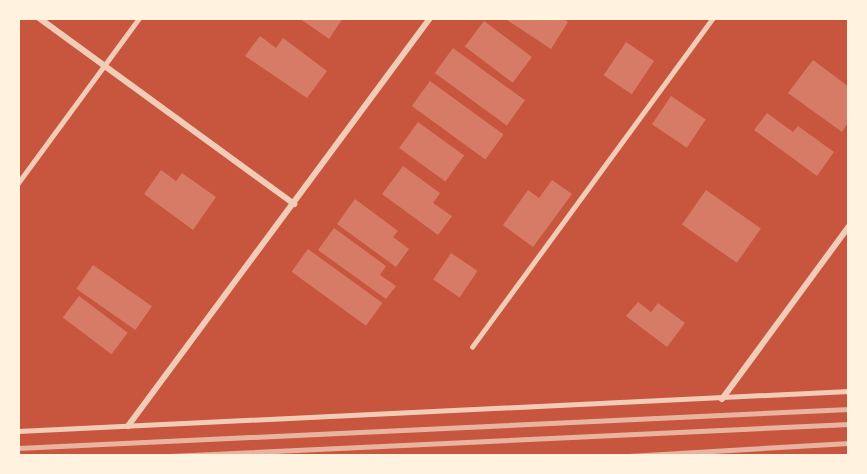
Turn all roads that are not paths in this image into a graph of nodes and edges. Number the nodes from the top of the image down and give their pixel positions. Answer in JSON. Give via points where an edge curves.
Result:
{"nodes":[{"id":1,"x":39,"y":18,"type":"edge"},
{"id":2,"x":139,"y":18,"type":"edge"},
{"id":3,"x":430,"y":18,"type":"edge"},
{"id":4,"x":713,"y":18,"type":"edge"},
{"id":5,"x":104,"y":65,"type":"junction"},
{"id":6,"x":18,"y":183,"type":"edge"},
{"id":7,"x":294,"y":204,"type":"junction"},
{"id":8,"x":849,"y":226,"type":"edge"},
{"id":9,"x":472,"y":347,"type":"dead end"},
{"id":10,"x":849,"y":391,"type":"edge"},
{"id":11,"x":722,"y":399,"type":"junction"},
{"id":12,"x":128,"y":426,"type":"junction"},
{"id":13,"x":18,"y":431,"type":"edge"}],
"edges":[{"from":1,"to":5,"type":"street"},
{"from":2,"to":5,"type":"lane"},
{"from":3,"to":7,"type":"street"},
{"from":4,"to":9,"type":"lane"},
{"from":5,"to":6,"type":"lane"},
{"from":5,"to":7,"type":"street"},
{"from":7,"to":12,"type":"street"},
{"from":8,"to":11,"type":"street"},
{"from":10,"to":11,"type":"lane"},
{"from":11,"to":12,"type":"lane"},
{"from":12,"to":13,"type":"lane"}]}
